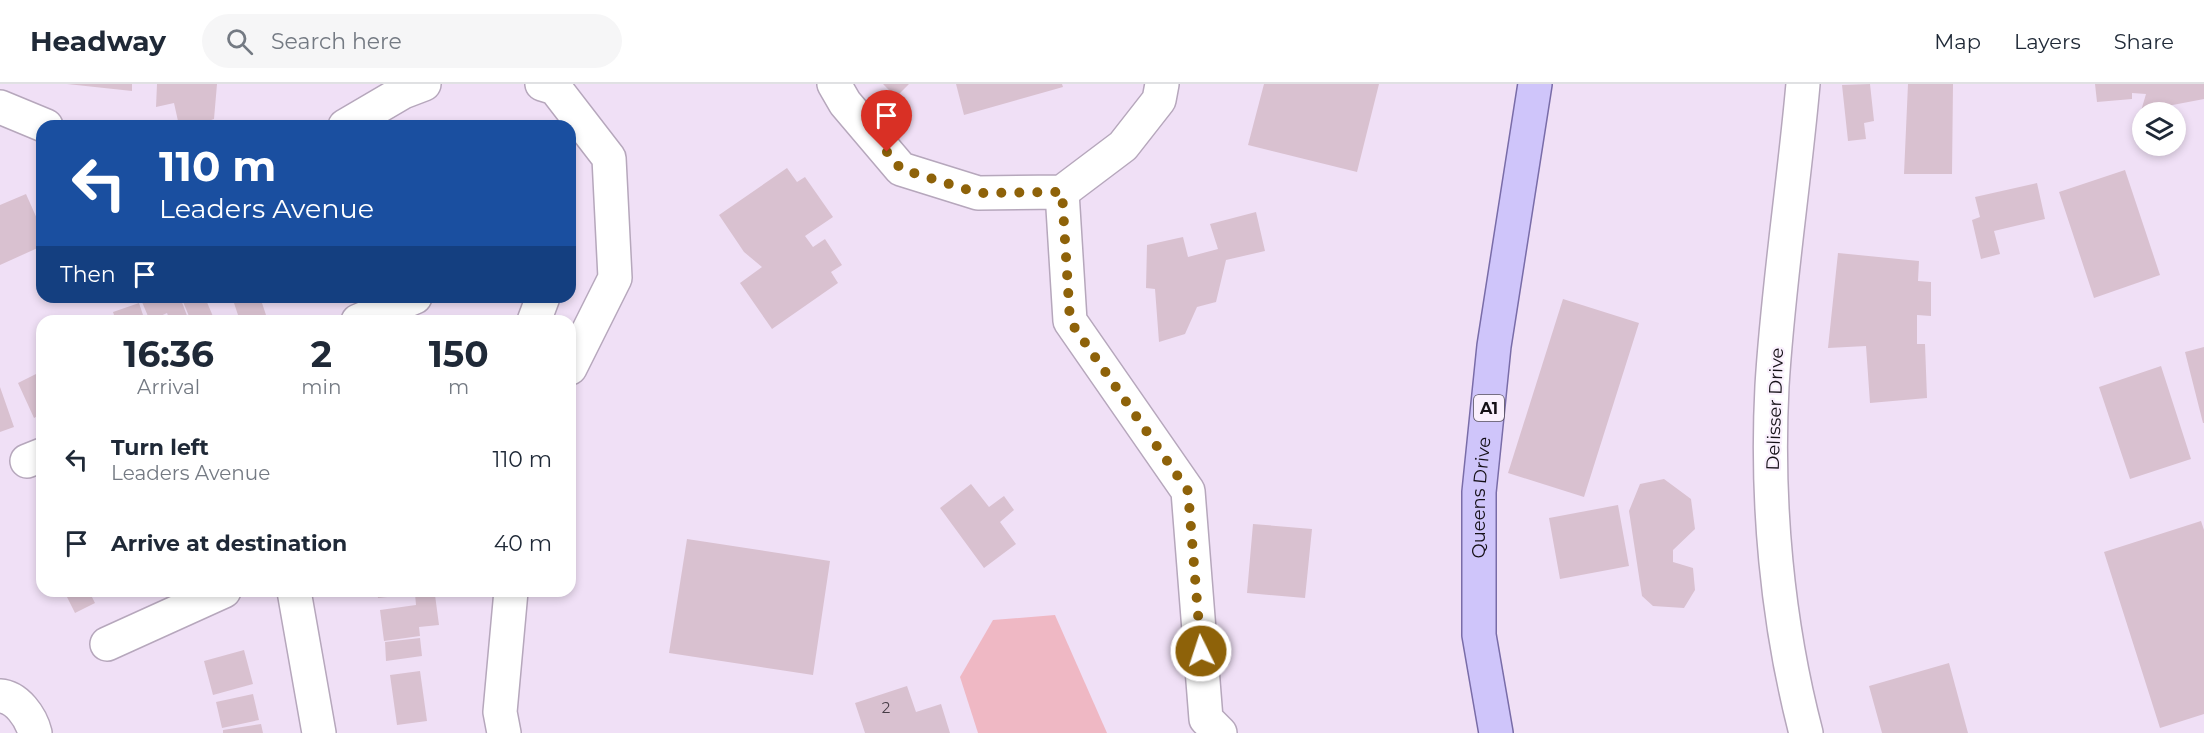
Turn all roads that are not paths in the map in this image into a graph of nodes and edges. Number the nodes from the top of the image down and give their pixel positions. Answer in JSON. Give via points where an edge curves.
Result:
{"nodes":[{"id":1,"x":424,"y":84,"type":"edge"},
{"id":2,"x":542,"y":84,"type":"edge"},
{"id":3,"x":834,"y":84,"type":"edge"},
{"id":4,"x":1162,"y":84,"type":"edge"},
{"id":5,"x":1535,"y":84,"type":"edge"},
{"id":6,"x":1803,"y":84,"type":"edge"},
{"id":7,"x":0,"y":107,"type":"edge"},
{"id":8,"x":355,"y":120,"type":"edge"},
{"id":9,"x":36,"y":122,"type":"edge"},
{"id":10,"x":1062,"y":192,"type":"junction"},
{"id":11,"x":401,"y":303,"type":"edge"},
{"id":12,"x":372,"y":315,"type":"edge"},
{"id":13,"x":576,"y":356,"type":"edge"},
{"id":14,"x":211,"y":597,"type":"edge"},
{"id":15,"x":295,"y":597,"type":"edge"},
{"id":16,"x":510,"y":597,"type":"edge"},
{"id":17,"x":107,"y":644,"type":"dead end"},
{"id":18,"x":0,"y":696,"type":"edge"},
{"id":19,"x":35,"y":733,"type":"edge"},
{"id":20,"x":319,"y":733,"type":"edge"},
{"id":21,"x":504,"y":733,"type":"edge"},
{"id":22,"x":1220,"y":733,"type":"edge"},
{"id":23,"x":1496,"y":733,"type":"edge"},
{"id":24,"x":1806,"y":733,"type":"edge"}],
"edges":[{"from":1,"to":8,"type":"street","via":[[402,92]]},
{"from":2,"to":13,"type":"street","via":[[555,88],[609,158],[615,278]]},
{"from":3,"to":10,"type":"street","via":[[845,103],[901,169],[978,193]]},
{"from":4,"to":10,"type":"street","via":[[1159,100],[1123,146]]},
{"from":5,"to":23,"type":"main road","name":"Queens Drive","number":"A1","via":[[1494,346],[1479,492],[1479,635]]},
{"from":6,"to":24,"type":"street","name":"Delisser Drive","via":[[1772,387],[1772,479],[1793,684]]},
{"from":7,"to":9,"type":"street"},
{"from":10,"to":22,"type":"street","via":[[1070,321],[1188,491],[1206,719]]},
{"from":11,"to":12,"type":"street"},
{"from":14,"to":17,"type":"street"},
{"from":15,"to":20,"type":"street"},
{"from":16,"to":21,"type":"street","via":[[500,712]]},
{"from":18,"to":19,"type":"street","via":[[22,708]]}]}
